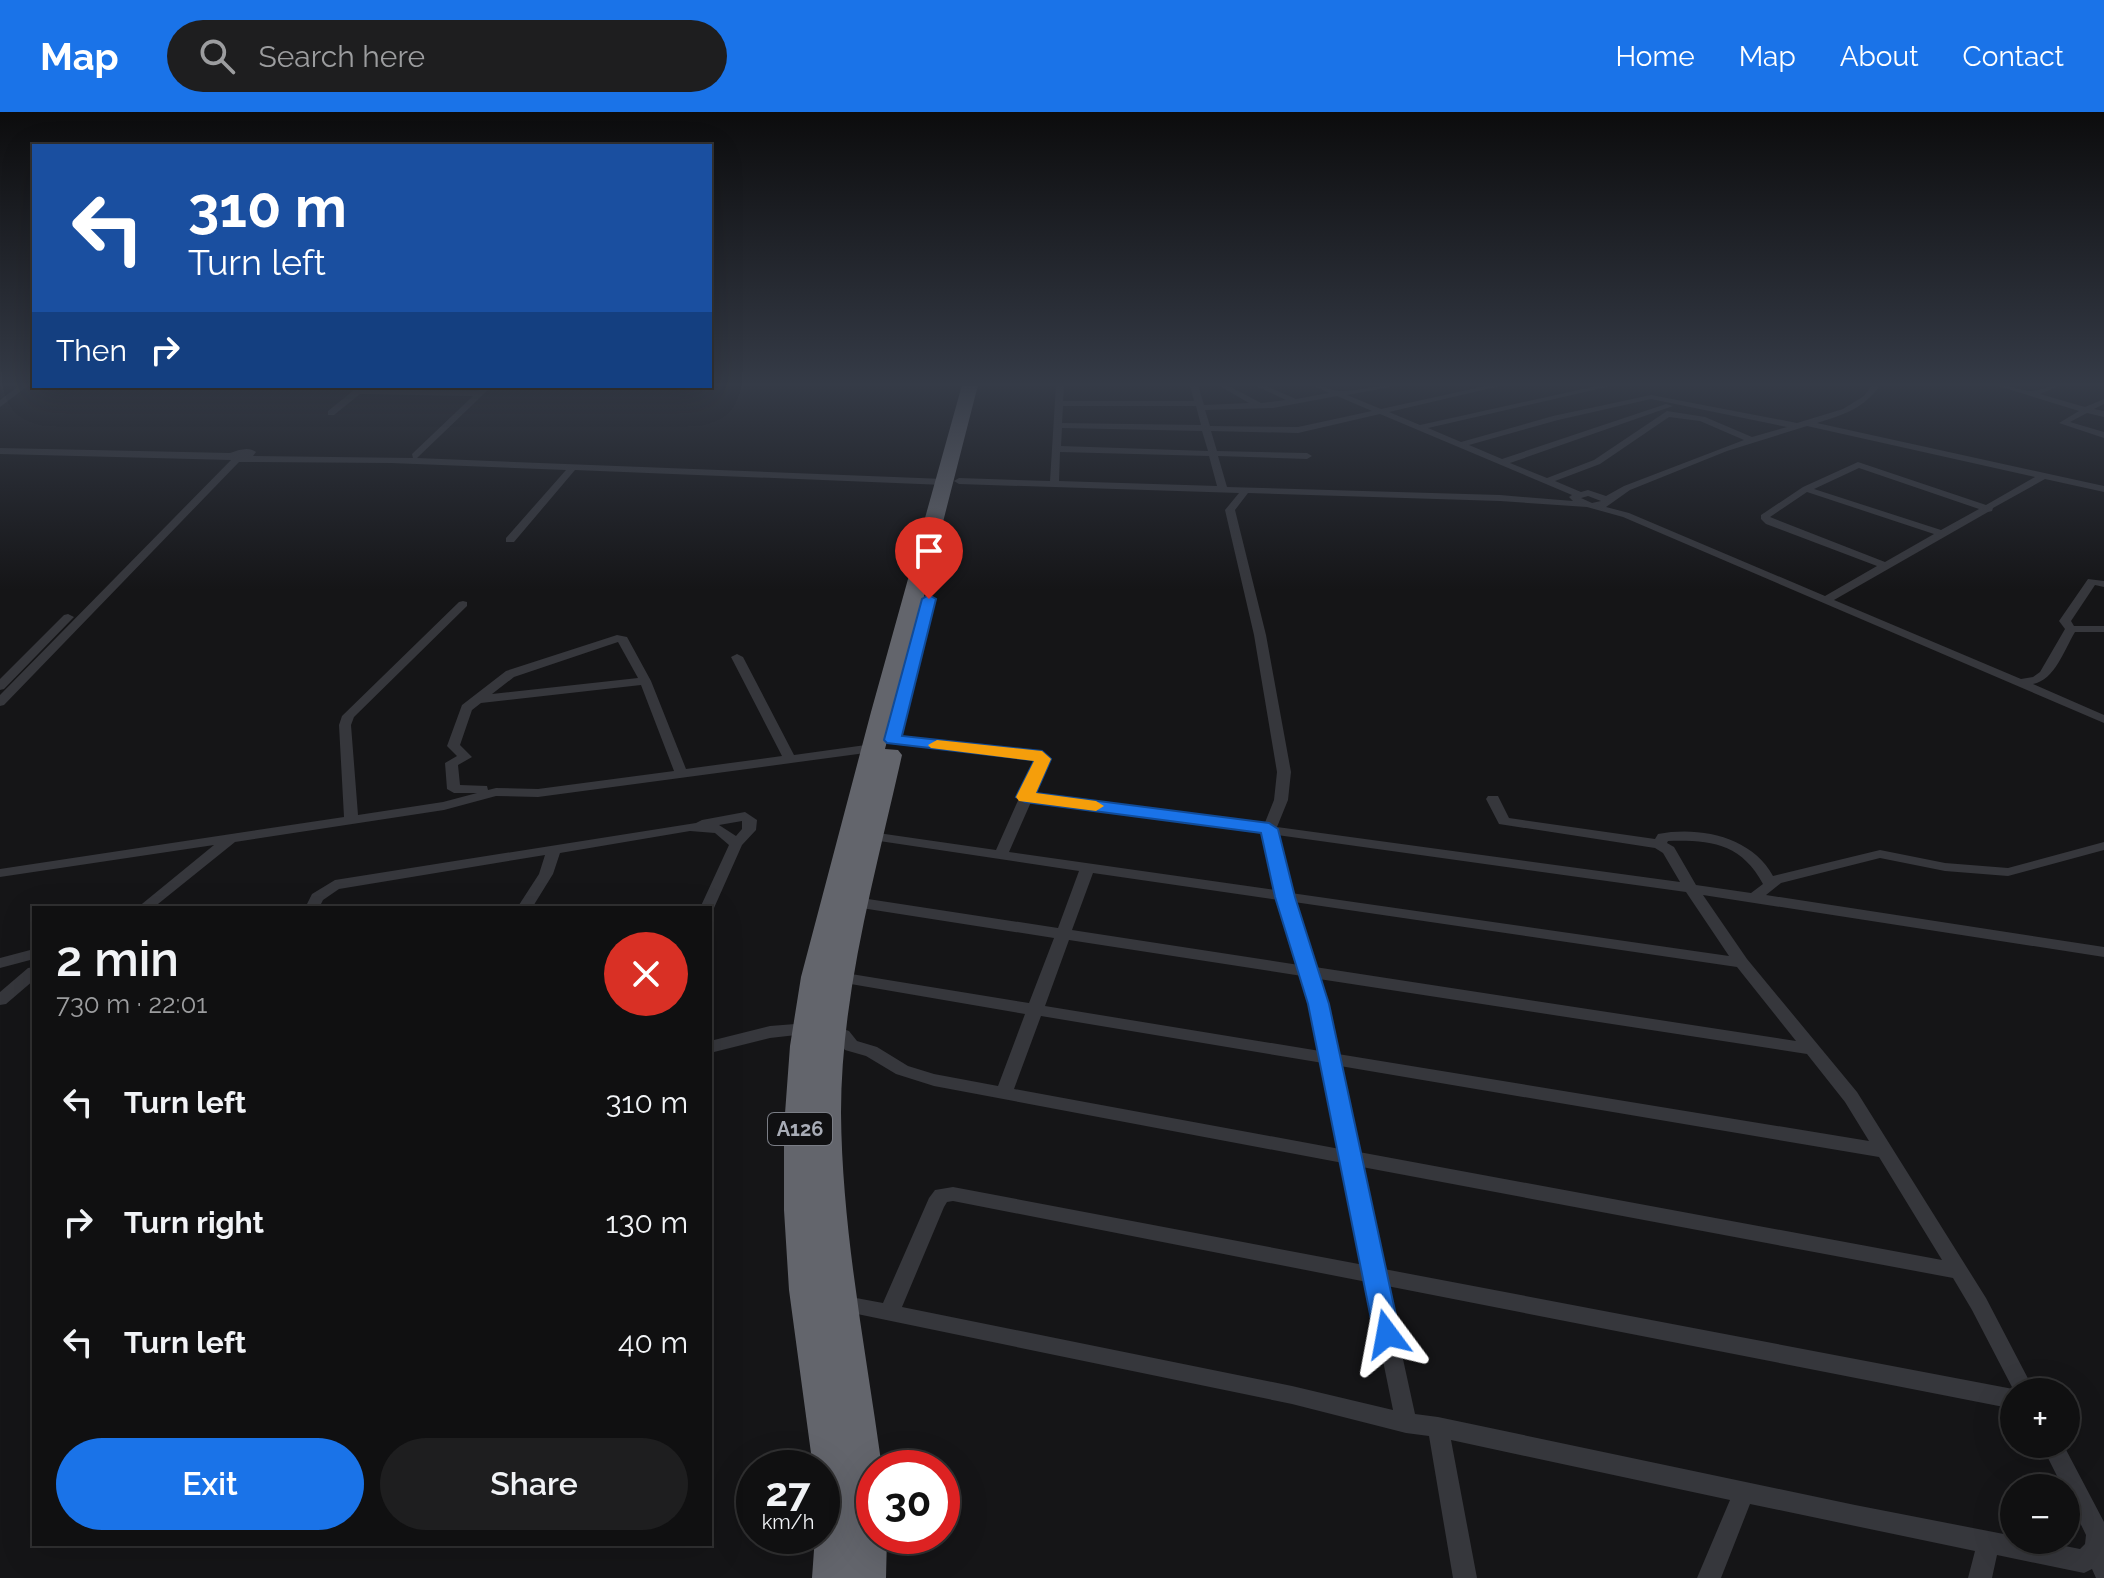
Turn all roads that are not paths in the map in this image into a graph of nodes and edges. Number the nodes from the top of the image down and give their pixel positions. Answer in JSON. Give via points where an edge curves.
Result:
{"nodes":[{"id":1,"x":130,"y":453,"type":"edge"},
{"id":2,"x":418,"y":453,"type":"edge"},
{"id":3,"x":956,"y":453,"type":"edge"},
{"id":4,"x":959,"y":453,"type":"edge"},
{"id":5,"x":1056,"y":453,"type":"edge"},
{"id":6,"x":1172,"y":453,"type":"edge"},
{"id":7,"x":1482,"y":453,"type":"edge"},
{"id":8,"x":1529,"y":453,"type":"edge"},
{"id":9,"x":1610,"y":453,"type":"edge"},
{"id":10,"x":1713,"y":453,"type":"edge"},
{"id":11,"x":1938,"y":453,"type":"edge"},
{"id":12,"x":1214,"y":455,"type":"junction"},
{"id":13,"x":415,"y":456,"type":"junction"},
{"id":14,"x":1307,"y":456,"type":"dead end"},
{"id":15,"x":238,"y":457,"type":"junction"},
{"id":16,"x":264,"y":457,"type":"junction"},
{"id":17,"x":1503,"y":462,"type":"junction"},
{"id":18,"x":573,"y":467,"type":"junction"},
{"id":19,"x":2043,"y":476,"type":"junction"},
{"id":20,"x":950,"y":480,"type":"junction"},
{"id":21,"x":1547,"y":481,"type":"junction"},
{"id":22,"x":1054,"y":484,"type":"junction"},
{"id":23,"x":1627,"y":488,"type":"junction"},
{"id":24,"x":1806,"y":489,"type":"junction"},
{"id":25,"x":2104,"y":489,"type":"edge"},
{"id":26,"x":1223,"y":490,"type":"junction"},
{"id":27,"x":1245,"y":491,"type":"junction"},
{"id":28,"x":1593,"y":493,"type":"junction"},
{"id":29,"x":1577,"y":494,"type":"junction"},
{"id":30,"x":1528,"y":499,"type":"junction"},
{"id":31,"x":1607,"y":501,"type":"junction"},
{"id":32,"x":1588,"y":505,"type":"junction"},
{"id":33,"x":1989,"y":509,"type":"junction"},
{"id":34,"x":1626,"y":515,"type":"junction"},
{"id":35,"x":1944,"y":534,"type":"junction"},
{"id":36,"x":510,"y":540,"type":"dead end"},
{"id":37,"x":1886,"y":566,"type":"junction"},
{"id":38,"x":2104,"y":584,"type":"edge"},
{"id":39,"x":1824,"y":601,"type":"junction"},
{"id":40,"x":463,"y":604,"type":"dead end"},
{"id":41,"x":2071,"y":629,"type":"junction"},
{"id":42,"x":2104,"y":629,"type":"edge"},
{"id":43,"x":737,"y":657,"type":"dead end"},
{"id":44,"x":645,"y":681,"type":"junction"},
{"id":45,"x":2018,"y":683,"type":"junction"},
{"id":46,"x":0,"y":686,"type":"edge"},
{"id":47,"x":476,"y":700,"type":"junction"},
{"id":48,"x":0,"y":702,"type":"edge"},
{"id":49,"x":2104,"y":719,"type":"edge"},
{"id":50,"x":883,"y":744,"type":"junction"},
{"id":51,"x":790,"y":759,"type":"junction"},
{"id":52,"x":681,"y":773,"type":"junction"},
{"id":53,"x":538,"y":793,"type":"junction"},
{"id":54,"x":1025,"y":797,"type":"junction"},
{"id":55,"x":1493,"y":799,"type":"dead end"},
{"id":56,"x":351,"y":819,"type":"junction"},
{"id":57,"x":690,"y":827,"type":"junction"},
{"id":58,"x":1269,"y":829,"type":"junction"},
{"id":59,"x":871,"y":836,"type":"junction"},
{"id":60,"x":232,"y":837,"type":"junction"},
{"id":61,"x":736,"y":844,"type":"junction"},
{"id":62,"x":1659,"y":844,"type":"junction"},
{"id":63,"x":2104,"y":846,"type":"edge"},
{"id":64,"x":553,"y":851,"type":"junction"},
{"id":65,"x":1001,"y":854,"type":"junction"},
{"id":66,"x":1088,"y":867,"type":"junction"},
{"id":67,"x":0,"y":873,"type":"edge"},
{"id":68,"x":1770,"y":884,"type":"junction"},
{"id":69,"x":1692,"y":890,"type":"junction"},
{"id":70,"x":1285,"y":897,"type":"junction"},
{"id":71,"x":1753,"y":899,"type":"junction"},
{"id":72,"x":855,"y":902,"type":"junction"},
{"id":73,"x":146,"y":906,"type":"edge"},
{"id":74,"x":313,"y":906,"type":"edge"},
{"id":75,"x":525,"y":906,"type":"edge"},
{"id":76,"x":708,"y":906,"type":"edge"},
{"id":77,"x":1064,"y":934,"type":"junction"},
{"id":78,"x":2104,"y":952,"type":"edge"},
{"id":79,"x":32,"y":955,"type":"edge"},
{"id":80,"x":0,"y":963,"type":"edge"},
{"id":81,"x":1742,"y":963,"type":"junction"},
{"id":82,"x":1310,"y":971,"type":"junction"},
{"id":83,"x":32,"y":974,"type":"edge"},
{"id":84,"x":839,"y":977,"type":"junction"},
{"id":85,"x":0,"y":1000,"type":"edge"},
{"id":86,"x":1036,"y":1008,"type":"junction"},
{"id":87,"x":819,"y":1029,"type":"junction"},
{"id":88,"x":712,"y":1046,"type":"edge"},
{"id":89,"x":1812,"y":1049,"type":"junction"},
{"id":90,"x":1329,"y":1057,"type":"junction"},
{"id":91,"x":1004,"y":1093,"type":"junction"},
{"id":92,"x":1886,"y":1151,"type":"junction"},
{"id":93,"x":1350,"y":1156,"type":"junction"},
{"id":94,"x":1957,"y":1271,"type":"junction"},
{"id":95,"x":1374,"y":1275,"type":"junction"},
{"id":96,"x":840,"y":1303,"type":"junction"},
{"id":97,"x":889,"y":1313,"type":"junction"},
{"id":98,"x":2018,"y":1378,"type":"edge"},
{"id":99,"x":2000,"y":1396,"type":"edge"},
{"id":100,"x":1406,"y":1423,"type":"junction"},
{"id":101,"x":1438,"y":1427,"type":"junction"},
{"id":102,"x":2059,"y":1458,"type":"edge"},
{"id":103,"x":1744,"y":1492,"type":"junction"},
{"id":104,"x":1988,"y":1542,"type":"junction"},
{"id":105,"x":2100,"y":1560,"type":"edge"},
{"id":106,"x":834,"y":1578,"type":"edge"},
{"id":107,"x":864,"y":1578,"type":"edge"},
{"id":108,"x":1465,"y":1578,"type":"edge"},
{"id":109,"x":1709,"y":1578,"type":"edge"},
{"id":110,"x":1980,"y":1578,"type":"edge"}],
"edges":[{"from":1,"to":15,"type":"street"},
{"from":2,"to":13,"type":"street"},
{"from":3,"to":20,"type":"highway","number":"A126"},
{"from":4,"to":20,"type":"highway","number":"A126"},
{"from":5,"to":22,"type":"street"},
{"from":6,"to":12,"type":"street"},
{"from":7,"to":17,"type":"street"},
{"from":8,"to":17,"type":"street"},
{"from":9,"to":21,"type":"street"},
{"from":10,"to":23,"type":"street"},
{"from":11,"to":19,"type":"street"},
{"from":12,"to":14,"type":"street"},
{"from":12,"to":26,"type":"street"},
{"from":13,"to":15,"type":"street"},
{"from":13,"to":20,"type":"street"},
{"from":15,"to":16,"type":"street"},
{"from":15,"to":16,"type":"street"},
{"from":15,"to":46,"type":"street"},
{"from":15,"to":48,"type":"street"},
{"from":16,"to":18,"type":"street"},
{"from":17,"to":21,"type":"street"},
{"from":18,"to":20,"type":"street"},
{"from":18,"to":36,"type":"street"},
{"from":19,"to":25,"type":"street"},
{"from":19,"to":33,"type":"street"},
{"from":20,"to":22,"type":"street"},
{"from":20,"to":50,"type":"highway","number":"A126","via":[[928,607],[898,682]]},
{"from":21,"to":29,"type":"street"},
{"from":22,"to":26,"type":"street"},
{"from":23,"to":28,"type":"street"},
{"from":23,"to":31,"type":"street"},
{"from":24,"to":33,"type":"street","via":[[1858,465]]},
{"from":24,"to":35,"type":"street"},
{"from":24,"to":37,"type":"street","via":[[1764,517]]},
{"from":26,"to":27,"type":"street"},
{"from":27,"to":30,"type":"street"},
{"from":27,"to":58,"type":"street","via":[[1230,510],[1260,635],[1284,772],[1281,800]]},
{"from":28,"to":29,"type":"street"},
{"from":28,"to":31,"type":"street"},
{"from":29,"to":30,"type":"street"},
{"from":29,"to":32,"type":"street","via":[[1577,501]]},
{"from":30,"to":32,"type":"street"},
{"from":31,"to":32,"type":"street"},
{"from":31,"to":34,"type":"street"},
{"from":32,"to":34,"type":"street"},
{"from":33,"to":35,"type":"street"},
{"from":34,"to":39,"type":"street"},
{"from":35,"to":37,"type":"street"},
{"from":37,"to":39,"type":"street"},
{"from":38,"to":41,"type":"street","via":[[2092,581],[2065,621]]},
{"from":39,"to":45,"type":"street"},
{"from":40,"to":56,"type":"street","via":[[348,716]]},
{"from":41,"to":42,"type":"street"},
{"from":41,"to":45,"type":"street","via":[[2045,674]]},
{"from":43,"to":51,"type":"street"},
{"from":44,"to":47,"type":"street"},
{"from":44,"to":47,"type":"street","via":[[623,639],[614,638],[510,674]]},
{"from":44,"to":52,"type":"street"},
{"from":45,"to":49,"type":"street"},
{"from":47,"to":53,"type":"street","via":[[466,708],[453,746],[466,757],[451,763],[454,789]]},
{"from":50,"to":51,"type":"street"},
{"from":50,"to":54,"type":"street","via":[[1036,755],[1043,759]]},
{"from":50,"to":59,"type":"highway","number":"A126"},
{"from":50,"to":87,"type":"highway","number":"A126","via":[[816,977]]},
{"from":51,"to":52,"type":"street"},
{"from":52,"to":53,"type":"street"},
{"from":53,"to":56,"type":"street","via":[[496,792],[444,806]]},
{"from":54,"to":58,"type":"street"},
{"from":54,"to":65,"type":"street"},
{"from":55,"to":62,"type":"street","via":[[1504,821]]},
{"from":56,"to":60,"type":"street"},
{"from":57,"to":61,"type":"street","via":[[719,829]]},
{"from":57,"to":61,"type":"street","via":[[745,816],[749,830]]},
{"from":57,"to":64,"type":"street"},
{"from":58,"to":69,"type":"street"},
{"from":58,"to":70,"type":"street"},
{"from":59,"to":65,"type":"street"},
{"from":59,"to":72,"type":"highway","number":"A126"},
{"from":60,"to":67,"type":"street"},
{"from":60,"to":73,"type":"street"},
{"from":61,"to":76,"type":"street"},
{"from":62,"to":68,"type":"street","via":[[1663,837],[1704,835],[1729,842],[1753,860]]},
{"from":62,"to":69,"type":"street","via":[[1669,850]]},
{"from":63,"to":68,"type":"street","via":[[2008,872],[1880,854]]},
{"from":64,"to":74,"type":"street","via":[[335,885]]},
{"from":64,"to":75,"type":"street","via":[[544,881]]},
{"from":65,"to":66,"type":"street"},
{"from":66,"to":70,"type":"street"},
{"from":66,"to":77,"type":"street"},
{"from":68,"to":71,"type":"street"},
{"from":69,"to":71,"type":"street"},
{"from":69,"to":81,"type":"street"},
{"from":70,"to":81,"type":"street"},
{"from":70,"to":82,"type":"street"},
{"from":71,"to":78,"type":"street"},
{"from":72,"to":77,"type":"street"},
{"from":72,"to":84,"type":"highway","number":"A126"},
{"from":77,"to":82,"type":"street"},
{"from":77,"to":86,"type":"street"},
{"from":79,"to":80,"type":"street"},
{"from":81,"to":89,"type":"street"},
{"from":82,"to":89,"type":"street"},
{"from":82,"to":90,"type":"street"},
{"from":83,"to":85,"type":"street"},
{"from":84,"to":86,"type":"street"},
{"from":84,"to":87,"type":"highway","number":"A126"},
{"from":86,"to":90,"type":"street"},
{"from":86,"to":91,"type":"street"},
{"from":87,"to":88,"type":"street","via":[[770,1032]]},
{"from":87,"to":91,"type":"street","via":[[843,1035],[851,1046],[902,1070]]},
{"from":87,"to":96,"type":"highway","number":"A126"},
{"from":87,"to":106,"type":"highway","number":"A126","via":[[801,1099],[801,1210],[807,1290],[838,1496]]},
{"from":89,"to":92,"type":"street"},
{"from":90,"to":92,"type":"street"},
{"from":90,"to":93,"type":"street"},
{"from":91,"to":93,"type":"street"},
{"from":92,"to":94,"type":"street"},
{"from":93,"to":94,"type":"street"},
{"from":93,"to":95,"type":"street"},
{"from":94,"to":98,"type":"street"},
{"from":95,"to":97,"type":"street","via":[[953,1194],[942,1195],[936,1203]]},
{"from":95,"to":99,"type":"street"},
{"from":95,"to":100,"type":"street"},
{"from":96,"to":97,"type":"street"},
{"from":96,"to":107,"type":"highway","number":"A126","via":[[867,1512]]},
{"from":97,"to":100,"type":"street"},
{"from":100,"to":101,"type":"street"},
{"from":101,"to":103,"type":"street"},
{"from":101,"to":108,"type":"street"},
{"from":102,"to":105,"type":"street","via":[[2098,1534]]},
{"from":103,"to":104,"type":"street"},
{"from":103,"to":109,"type":"street"},
{"from":104,"to":105,"type":"street"},
{"from":104,"to":110,"type":"street"}]}
